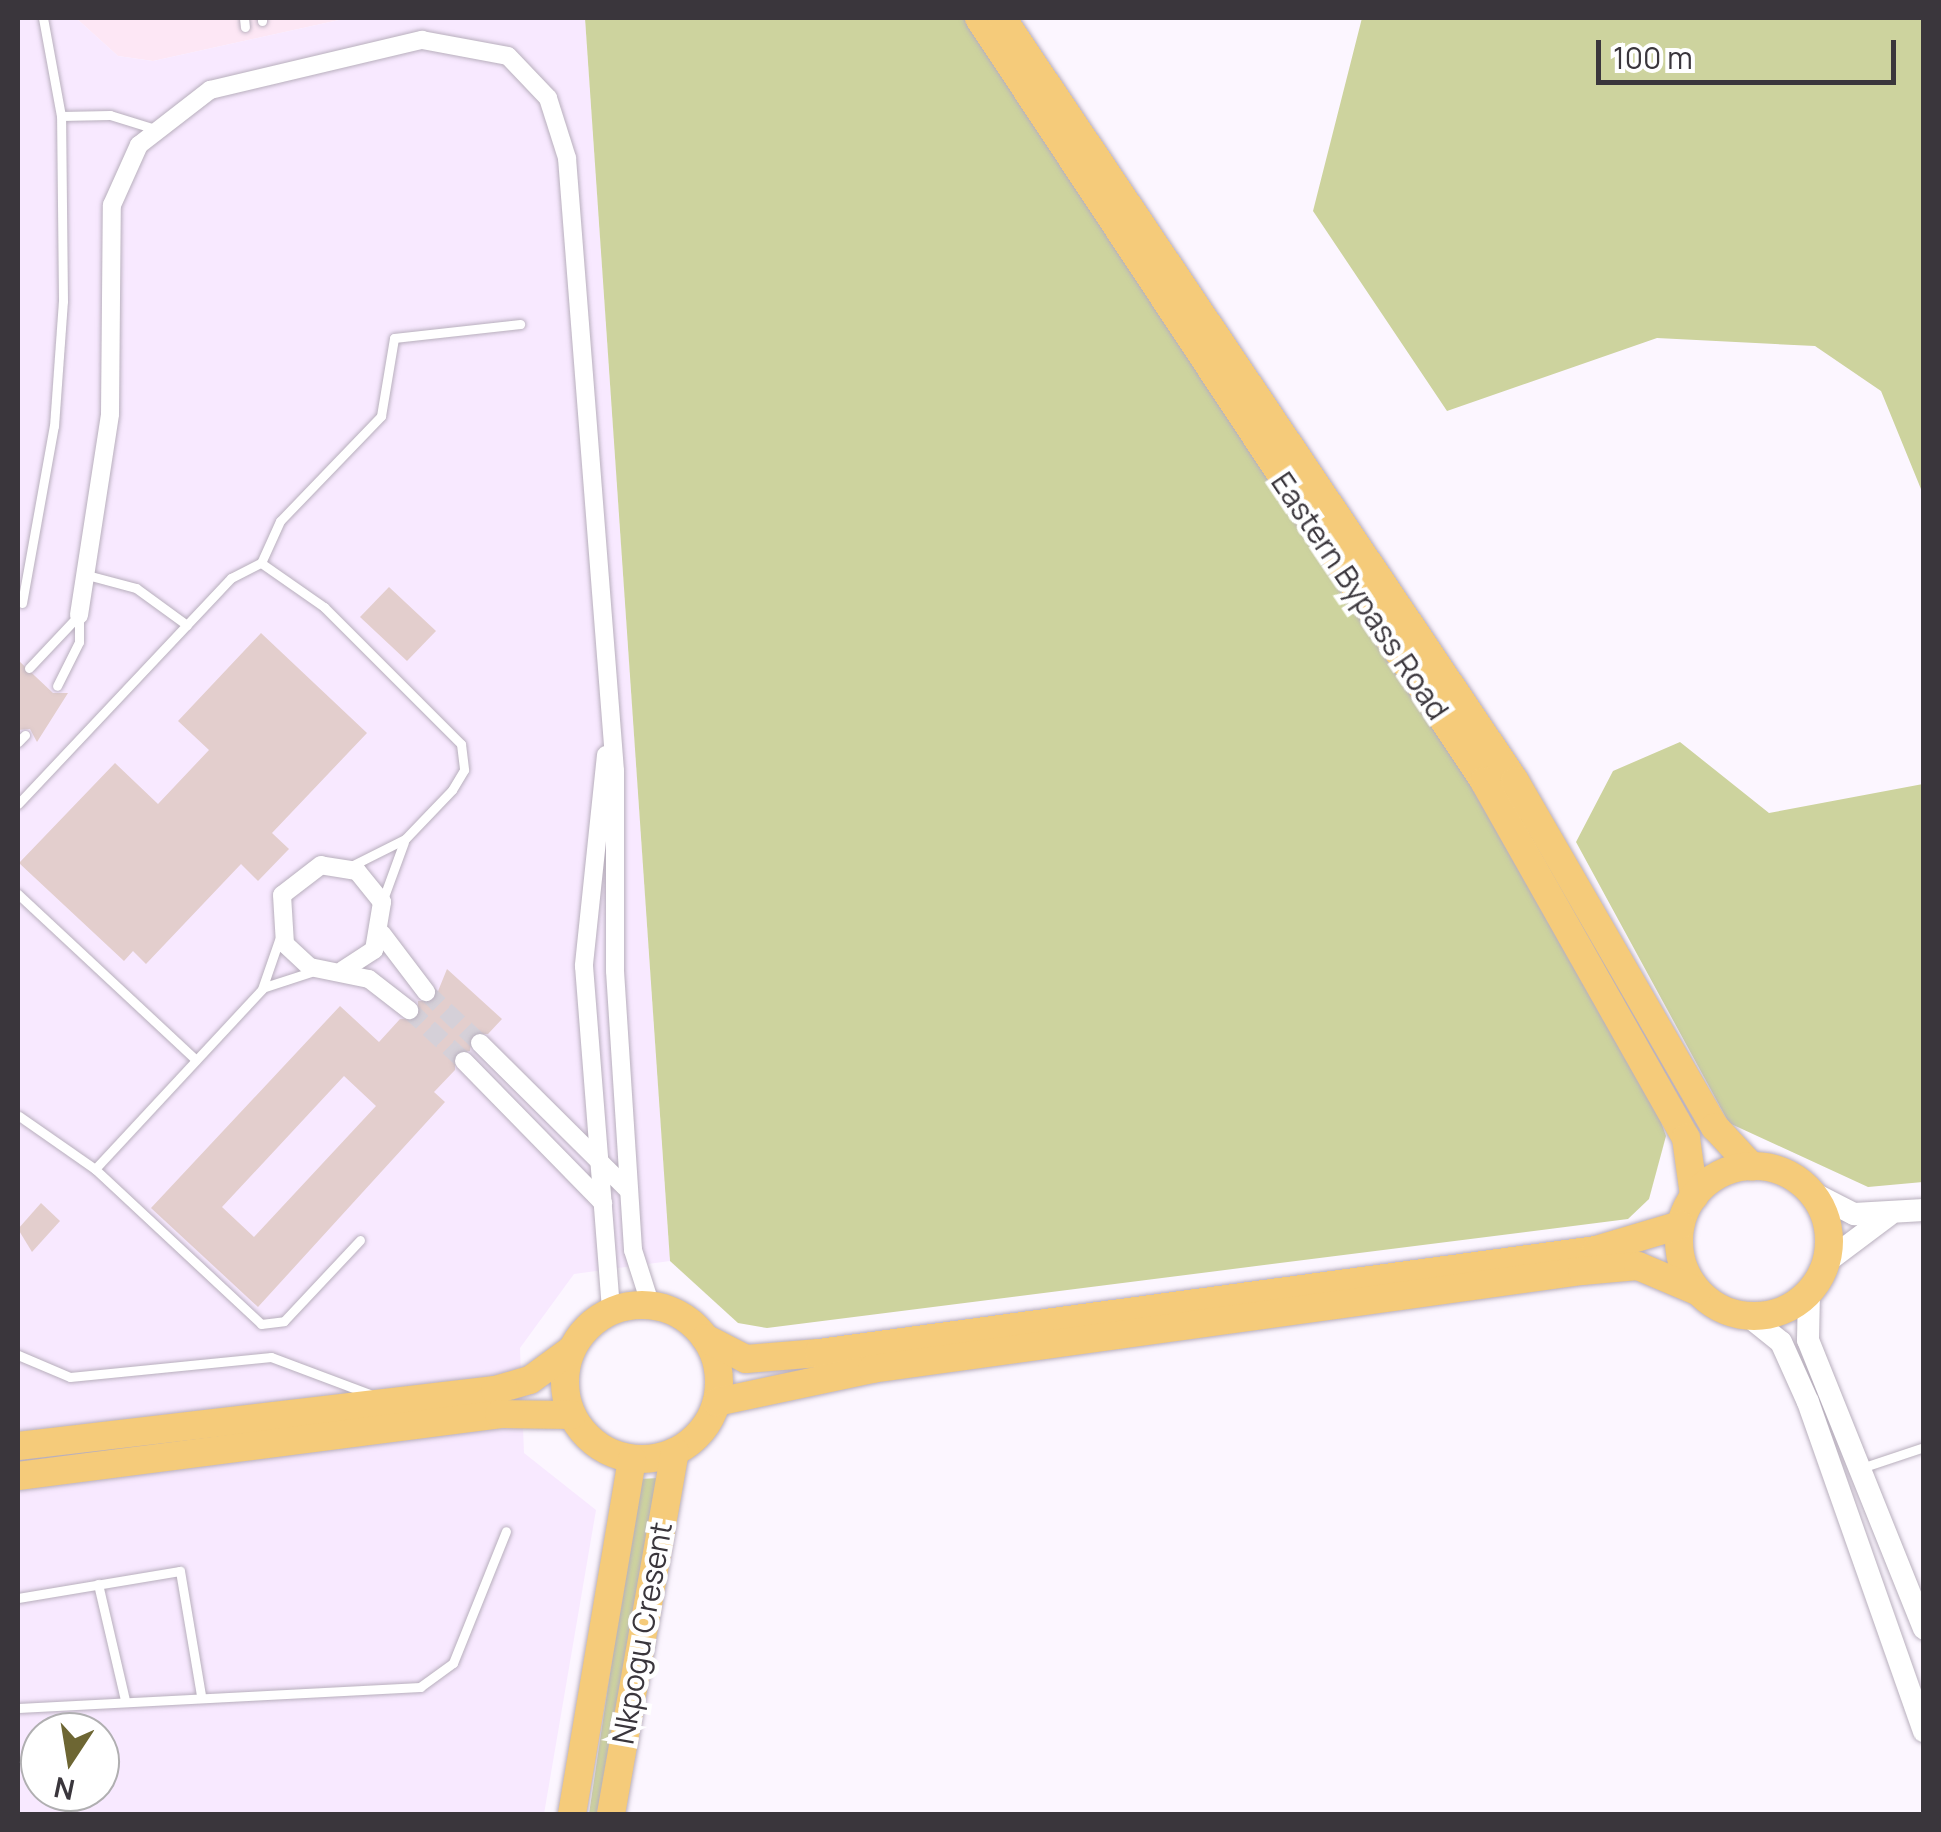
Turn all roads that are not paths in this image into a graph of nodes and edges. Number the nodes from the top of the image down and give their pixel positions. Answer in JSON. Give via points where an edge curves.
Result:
{"nodes":[{"id":1,"x":44,"y":18,"type":"edge"},
{"id":2,"x":979,"y":18,"type":"edge"},
{"id":3,"x":1002,"y":18,"type":"edge"},
{"id":4,"x":61,"y":116,"type":"junction"},
{"id":5,"x":152,"y":128,"type":"junction"},
{"id":6,"x":520,"y":324,"type":"dead end"},
{"id":7,"x":261,"y":563,"type":"junction"},
{"id":8,"x":86,"y":575,"type":"junction"},
{"id":9,"x":22,"y":603,"type":"dead end"},
{"id":10,"x":79,"y":615,"type":"junction"},
{"id":11,"x":187,"y":625,"type":"junction"},
{"id":12,"x":29,"y":668,"type":"dead end"},
{"id":13,"x":58,"y":686,"type":"dead end"},
{"id":14,"x":609,"y":734,"type":"junction"},
{"id":15,"x":18,"y":804,"type":"edge"},
{"id":16,"x":405,"y":839,"type":"junction"},
{"id":17,"x":348,"y":868,"type":"junction"},
{"id":18,"x":18,"y":894,"type":"edge"},
{"id":19,"x":382,"y":902,"type":"junction"},
{"id":20,"x":280,"y":932,"type":"junction"},
{"id":21,"x":382,"y":934,"type":"junction"},
{"id":22,"x":335,"y":970,"type":"junction"},
{"id":23,"x":262,"y":988,"type":"junction"},
{"id":24,"x":426,"y":992,"type":"tunnel mouth"},
{"id":25,"x":410,"y":1010,"type":"tunnel mouth"},
{"id":26,"x":480,"y":1043,"type":"tunnel mouth"},
{"id":27,"x":196,"y":1060,"type":"junction"},
{"id":28,"x":464,"y":1061,"type":"tunnel mouth"},
{"id":29,"x":18,"y":1116,"type":"edge"},
{"id":30,"x":599,"y":1155,"type":"junction"},
{"id":31,"x":1752,"y":1167,"type":"junction"},
{"id":32,"x":95,"y":1168,"type":"junction"},
{"id":33,"x":629,"y":1191,"type":"junction"},
{"id":34,"x":1809,"y":1192,"type":"junction"},
{"id":35,"x":1694,"y":1196,"type":"junction"},
{"id":36,"x":603,"y":1203,"type":"junction"},
{"id":37,"x":1924,"y":1210,"type":"edge"},
{"id":38,"x":1892,"y":1214,"type":"junction"},
{"id":39,"x":1680,"y":1225,"type":"junction"},
{"id":40,"x":360,"y":1240,"type":"dead end"},
{"id":41,"x":1825,"y":1263,"type":"junction"},
{"id":42,"x":1698,"y":1290,"type":"junction"},
{"id":43,"x":1809,"y":1292,"type":"junction"},
{"id":44,"x":651,"y":1306,"type":"junction"},
{"id":45,"x":611,"y":1310,"type":"junction"},
{"id":46,"x":1748,"y":1316,"type":"junction"},
{"id":47,"x":705,"y":1338,"type":"junction"},
{"id":48,"x":572,"y":1350,"type":"junction"},
{"id":49,"x":18,"y":1355,"type":"edge"},
{"id":50,"x":392,"y":1402,"type":"junction"},
{"id":51,"x":717,"y":1402,"type":"junction"},
{"id":52,"x":572,"y":1415,"type":"junction"},
{"id":53,"x":18,"y":1446,"type":"edge"},
{"id":54,"x":1924,"y":1447,"type":"edge"},
{"id":55,"x":675,"y":1452,"type":"junction"},
{"id":56,"x":632,"y":1459,"type":"junction"},
{"id":57,"x":1861,"y":1468,"type":"junction"},
{"id":58,"x":18,"y":1476,"type":"edge"},
{"id":59,"x":506,"y":1531,"type":"dead end"},
{"id":60,"x":98,"y":1584,"type":"junction"},
{"id":61,"x":18,"y":1598,"type":"edge"},
{"id":62,"x":1924,"y":1629,"type":"edge"},
{"id":63,"x":1915,"y":1672,"type":"edge"},
{"id":64,"x":201,"y":1694,"type":"junction"},
{"id":65,"x":125,"y":1700,"type":"junction"},
{"id":66,"x":18,"y":1708,"type":"edge"},
{"id":67,"x":1924,"y":1731,"type":"edge"},
{"id":68,"x":572,"y":1814,"type":"edge"},
{"id":69,"x":611,"y":1814,"type":"edge"}],
"edges":[{"from":1,"to":4,"type":"lane"},
{"from":2,"to":35,"type":"main road","name":"Eastern Bypass Road","via":[[1484,781],[1686,1138]]},
{"from":3,"to":31,"type":"main road","name":"Eastern Bypass Road","via":[[1515,780],[1715,1126]]},
{"from":4,"to":5,"type":"lane","via":[[110,115]]},
{"from":4,"to":9,"type":"lane","via":[[61,356]]},
{"from":5,"to":8,"type":"street","via":[[112,205],[110,414]]},
{"from":5,"to":14,"type":"street","via":[[210,90],[422,40],[508,56],[548,98],[567,158]]},
{"from":6,"to":7,"type":"lane","via":[[394,338],[381,416],[280,522]]},
{"from":7,"to":11,"type":"lane","via":[[242,569]]},
{"from":7,"to":16,"type":"lane","via":[[324,607],[461,744],[460,778]]},
{"from":8,"to":10,"type":"street"},
{"from":8,"to":11,"type":"lane","via":[[136,588]]},
{"from":10,"to":12,"type":"lane"},
{"from":10,"to":13,"type":"lane","via":[[79,642]]},
{"from":11,"to":15,"type":"lane"},
{"from":14,"to":30,"type":"street","via":[[584,966]]},
{"from":14,"to":33,"type":"street"},
{"from":16,"to":17,"type":"lane"},
{"from":16,"to":19,"type":"lane"},
{"from":17,"to":19,"type":"street"},
{"from":17,"to":20,"type":"street","via":[[321,865],[292,881]]},
{"from":18,"to":27,"type":"lane"},
{"from":19,"to":21,"type":"street"},
{"from":20,"to":22,"type":"street","via":[[296,958]]},
{"from":20,"to":23,"type":"lane"},
{"from":21,"to":22,"type":"street"},
{"from":21,"to":24,"type":"street"},
{"from":22,"to":23,"type":"lane"},
{"from":22,"to":25,"type":"street"},
{"from":23,"to":27,"type":"lane"},
{"from":26,"to":30,"type":"street"},
{"from":27,"to":32,"type":"lane"},
{"from":28,"to":36,"type":"street"},
{"from":29,"to":32,"type":"lane"},
{"from":30,"to":33,"type":"street"},
{"from":30,"to":36,"type":"street"},
{"from":31,"to":34,"type":"main road"},
{"from":31,"to":35,"type":"main road","via":[[1715,1177]]},
{"from":32,"to":40,"type":"lane","via":[[261,1324],[284,1321]]},
{"from":33,"to":44,"type":"street","via":[[633,1250]]},
{"from":34,"to":38,"type":"street","via":[[1854,1214]]},
{"from":34,"to":41,"type":"main road","via":[[1826,1220]]},
{"from":35,"to":39,"type":"main road"},
{"from":36,"to":45,"type":"street"},
{"from":37,"to":38,"type":"street"},
{"from":38,"to":41,"type":"street"},
{"from":39,"to":42,"type":"main road","via":[[1681,1260]]},
{"from":39,"to":47,"type":"main road","via":[[1596,1250],[819,1353],[746,1359]]},
{"from":41,"to":43,"type":"main road"},
{"from":42,"to":46,"type":"main road"},
{"from":42,"to":51,"type":"main road","via":[[1638,1266],[1582,1271],[872,1369]]},
{"from":43,"to":46,"type":"main road","via":[[1781,1311]]},
{"from":43,"to":57,"type":"street","via":[[1808,1340]]},
{"from":44,"to":45,"type":"main road"},
{"from":44,"to":47,"type":"main road"},
{"from":45,"to":48,"type":"main road"},
{"from":46,"to":63,"type":"street","via":[[1788,1357]]},
{"from":47,"to":51,"type":"main road","via":[[718,1368]]},
{"from":48,"to":50,"type":"main road","via":[[530,1380]]},
{"from":48,"to":52,"type":"main road"},
{"from":49,"to":50,"type":"lane","via":[[70,1377],[271,1357]]},
{"from":50,"to":53,"type":"main road"},
{"from":51,"to":55,"type":"main road","via":[[702,1432]]},
{"from":52,"to":56,"type":"main road","via":[[590,1440]]},
{"from":52,"to":58,"type":"main road","via":[[499,1414]]},
{"from":54,"to":57,"type":"lane"},
{"from":55,"to":56,"type":"main road"},
{"from":55,"to":69,"type":"main road","name":"Nkpogu Cresent"},
{"from":56,"to":68,"type":"main road","name":"Nkpogu Cresent"},
{"from":57,"to":62,"type":"street"},
{"from":59,"to":64,"type":"lane","via":[[459,1651],[432,1683]]},
{"from":60,"to":61,"type":"lane"},
{"from":60,"to":64,"type":"lane","via":[[180,1570]]},
{"from":60,"to":65,"type":"lane"},
{"from":63,"to":67,"type":"street"},
{"from":64,"to":65,"type":"lane"},
{"from":65,"to":66,"type":"lane"}]}
